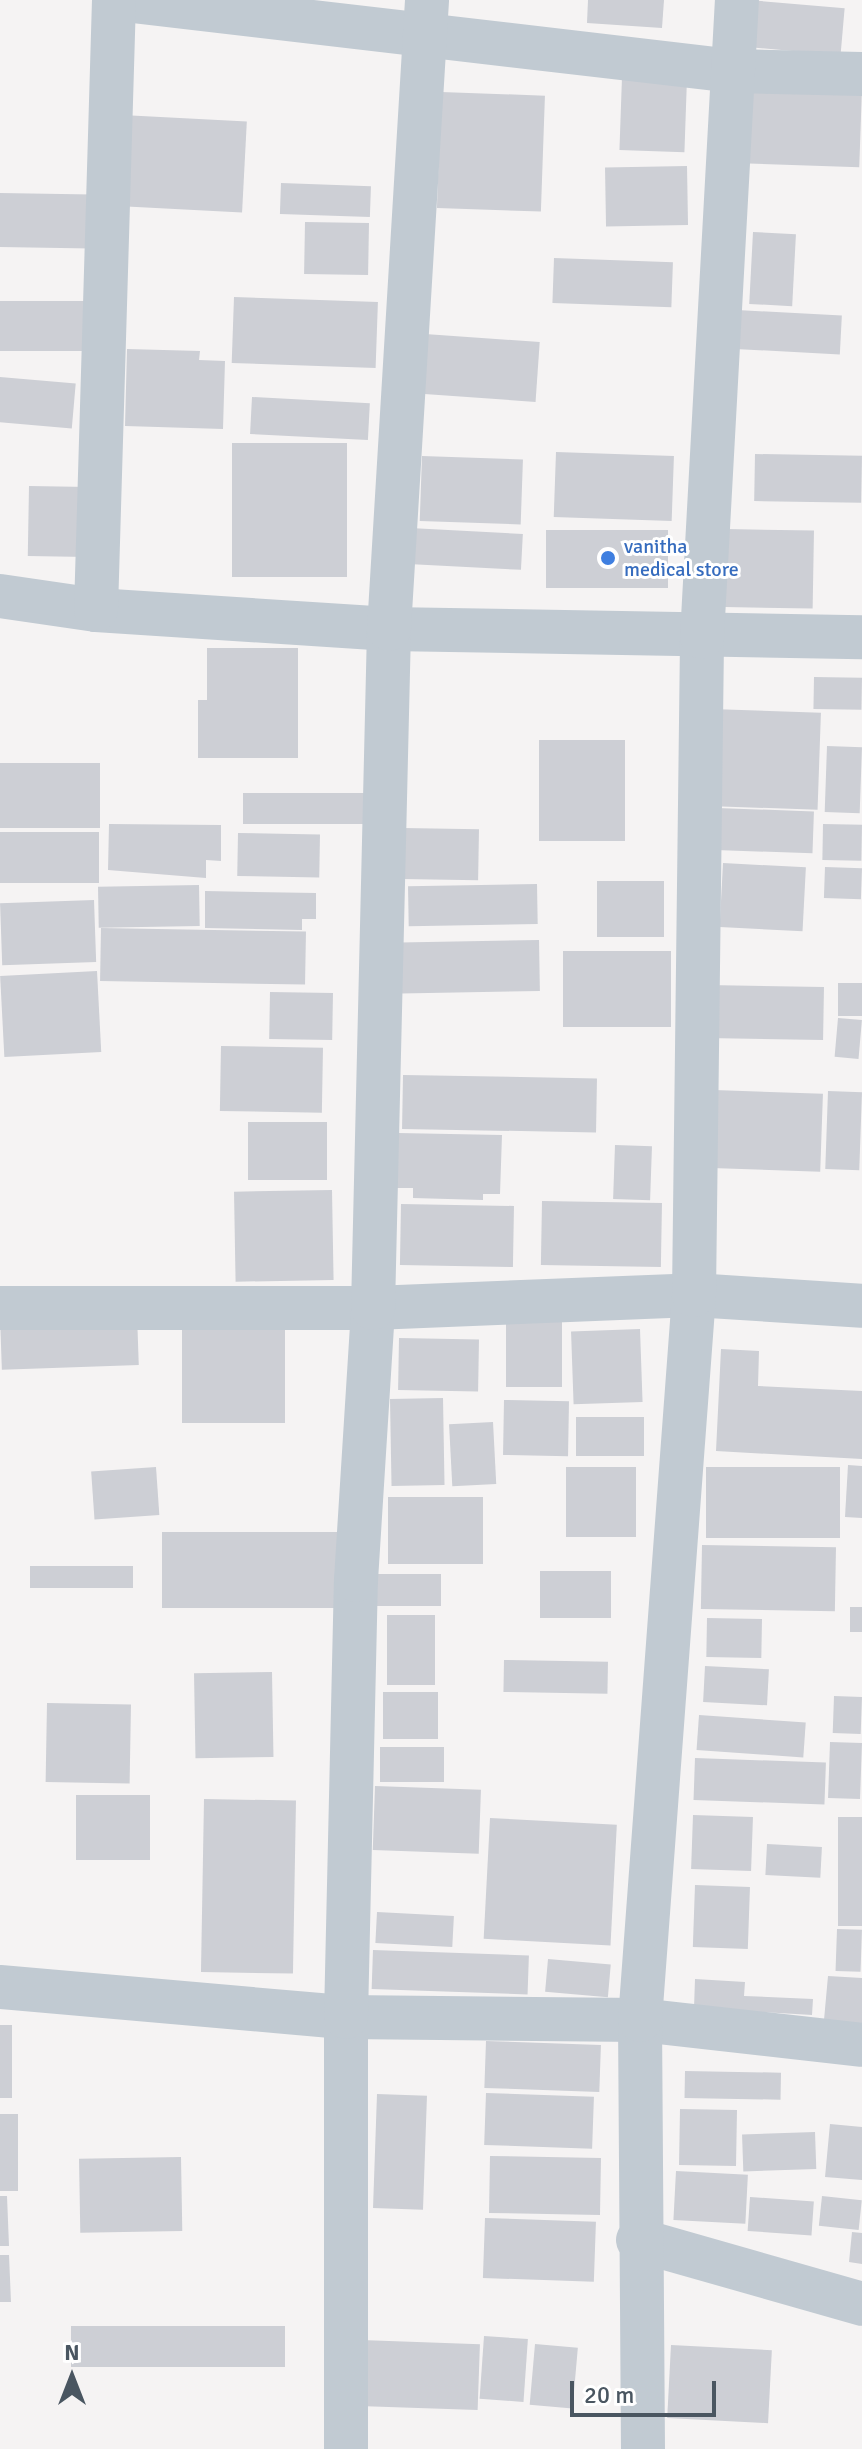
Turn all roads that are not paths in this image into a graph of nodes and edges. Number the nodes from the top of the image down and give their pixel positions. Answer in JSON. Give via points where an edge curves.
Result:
{"nodes":[{"id":1,"x":114,"y":0,"type":"edge"},
{"id":2,"x":737,"y":0,"type":"edge"},
{"id":3,"x":147,"y":3,"type":"edge"},
{"id":4,"x":425,"y":17,"type":"edge"},
{"id":5,"x":733,"y":71,"type":"junction"},
{"id":6,"x":862,"y":74,"type":"edge"},
{"id":7,"x":0,"y":596,"type":"edge"},
{"id":8,"x":96,"y":610,"type":"junction"},
{"id":9,"x":389,"y":629,"type":"junction"},
{"id":10,"x":702,"y":637,"type":"junction"},
{"id":11,"x":862,"y":637,"type":"edge"},
{"id":12,"x":694,"y":1295,"type":"junction"},
{"id":13,"x":862,"y":1306,"type":"edge"},
{"id":14,"x":0,"y":1308,"type":"edge"},
{"id":15,"x":373,"y":1308,"type":"junction"},
{"id":16,"x":0,"y":1987,"type":"edge"},
{"id":17,"x":346,"y":2017,"type":"junction"},
{"id":18,"x":640,"y":2020,"type":"junction"},
{"id":19,"x":862,"y":2045,"type":"edge"},
{"id":20,"x":638,"y":2240,"type":"junction"},
{"id":21,"x":862,"y":2304,"type":"edge"},
{"id":22,"x":346,"y":2449,"type":"edge"},
{"id":23,"x":643,"y":2449,"type":"edge"}],
"edges":[{"from":1,"to":8,"type":"street"},
{"from":2,"to":5,"type":"street"},
{"from":3,"to":4,"type":"street"},
{"from":4,"to":5,"type":"street"},
{"from":4,"to":9,"type":"street"},
{"from":5,"to":6,"type":"street"},
{"from":5,"to":10,"type":"street"},
{"from":7,"to":8,"type":"street"},
{"from":8,"to":9,"type":"street"},
{"from":9,"to":10,"type":"street"},
{"from":9,"to":15,"type":"street"},
{"from":10,"to":11,"type":"street"},
{"from":10,"to":12,"type":"street"},
{"from":12,"to":13,"type":"street"},
{"from":12,"to":15,"type":"street"},
{"from":12,"to":18,"type":"street"},
{"from":14,"to":15,"type":"street"},
{"from":15,"to":17,"type":"street","via":[[356,1580]]},
{"from":16,"to":17,"type":"street"},
{"from":17,"to":18,"type":"street"},
{"from":17,"to":22,"type":"street"},
{"from":18,"to":19,"type":"street"},
{"from":18,"to":20,"type":"street"},
{"from":20,"to":21,"type":"street"},
{"from":20,"to":23,"type":"street"}]}
